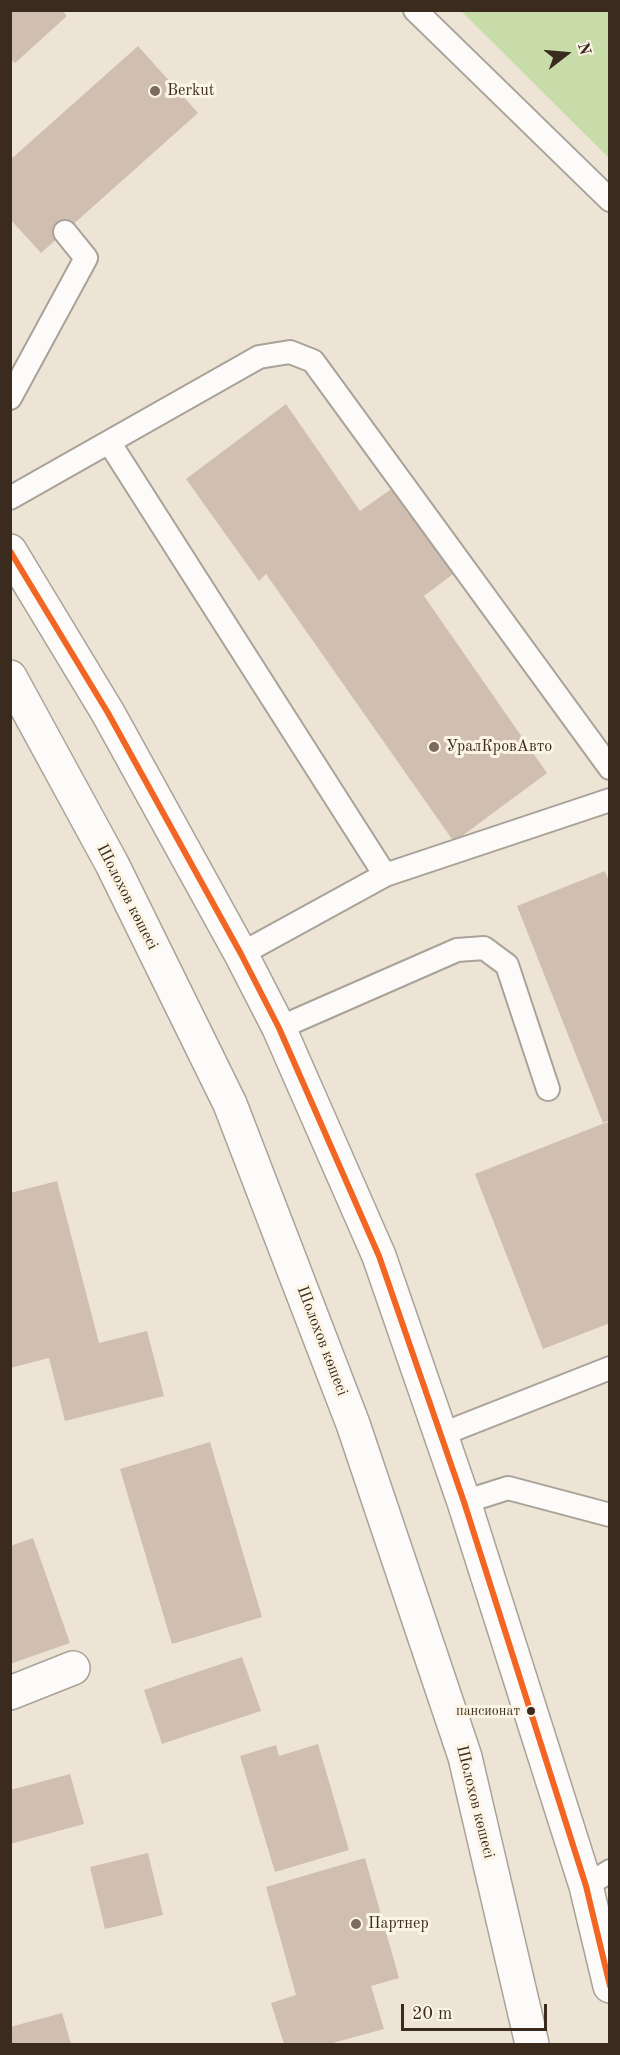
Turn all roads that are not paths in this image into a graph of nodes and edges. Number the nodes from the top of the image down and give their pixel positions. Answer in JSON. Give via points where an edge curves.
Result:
{"nodes":[{"id":1,"x":415,"y":10,"type":"edge"},
{"id":2,"x":609,"y":200,"type":"edge"},
{"id":3,"x":65,"y":232,"type":"dead end"},
{"id":4,"x":10,"y":398,"type":"edge"},
{"id":5,"x":109,"y":442,"type":"junction"},
{"id":6,"x":10,"y":498,"type":"edge"},
{"id":7,"x":10,"y":550,"type":"edge"},
{"id":8,"x":10,"y":677,"type":"edge"},
{"id":9,"x":609,"y":768,"type":"edge"},
{"id":10,"x":609,"y":800,"type":"edge"},
{"id":11,"x":385,"y":875,"type":"junction"},
{"id":12,"x":241,"y":954,"type":"junction"},
{"id":13,"x":279,"y":1028,"type":"junction"},
{"id":14,"x":548,"y":1089,"type":"dead end"},
{"id":15,"x":609,"y":1368,"type":"edge"},
{"id":16,"x":440,"y":1435,"type":"junction"},
{"id":17,"x":464,"y":1502,"type":"junction"},
{"id":18,"x":609,"y":1515,"type":"edge"},
{"id":19,"x":72,"y":1668,"type":"dead end"},
{"id":20,"x":10,"y":1693,"type":"edge"},
{"id":21,"x":598,"y":1879,"type":"edge"},
{"id":22,"x":609,"y":1986,"type":"edge"},
{"id":23,"x":532,"y":2044,"type":"edge"}],
"edges":[{"from":1,"to":2,"type":"lane"},
{"from":3,"to":4,"type":"lane","via":[[86,258]]},
{"from":5,"to":6,"type":"lane"},
{"from":5,"to":9,"type":"lane","via":[[260,357],[290,352],[313,361]]},
{"from":5,"to":11,"type":"lane"},
{"from":7,"to":12,"type":"main road","via":[[108,713]]},
{"from":8,"to":23,"type":"main road","name":"Шолохов көшесі","via":[[112,864],[230,1104],[349,1413],[465,1757]]},
{"from":10,"to":11,"type":"lane"},
{"from":11,"to":12,"type":"lane"},
{"from":12,"to":13,"type":"main road"},
{"from":13,"to":14,"type":"lane","via":[[457,950],[484,948],[507,965]]},
{"from":13,"to":16,"type":"main road","via":[[379,1256]]},
{"from":15,"to":16,"type":"lane"},
{"from":16,"to":17,"type":"main road"},
{"from":17,"to":18,"type":"lane","via":[[508,1488]]},
{"from":17,"to":21,"type":"main road"},
{"from":19,"to":20,"type":"main road"},
{"from":21,"to":22,"type":"main road"}]}
